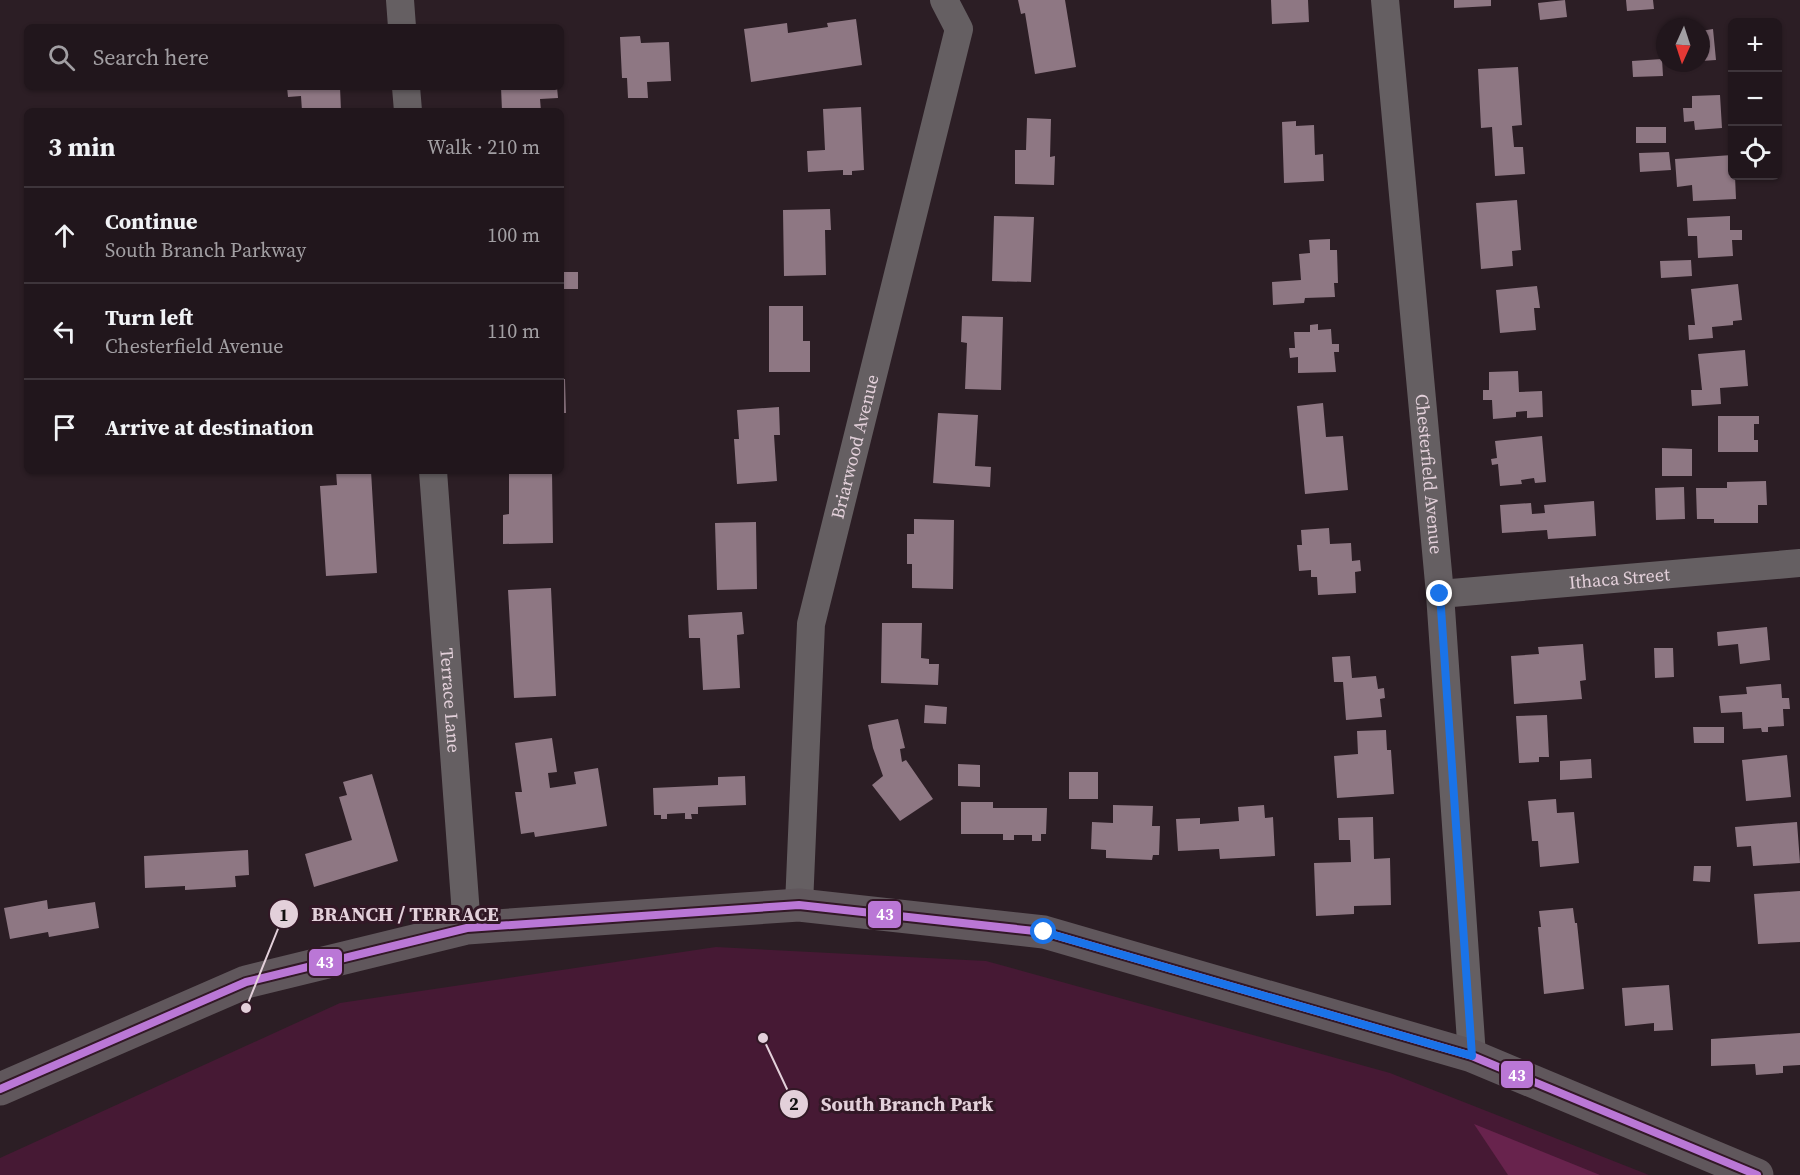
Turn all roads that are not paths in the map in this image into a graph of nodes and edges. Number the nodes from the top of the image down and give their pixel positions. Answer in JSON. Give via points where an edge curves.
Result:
{"nodes":[{"id":1,"x":400,"y":0,"type":"edge"},
{"id":2,"x":944,"y":0,"type":"edge"},
{"id":3,"x":1385,"y":0,"type":"edge"},
{"id":4,"x":402,"y":24,"type":"edge"},
{"id":5,"x":406,"y":90,"type":"edge"},
{"id":6,"x":408,"y":108,"type":"edge"},
{"id":7,"x":433,"y":474,"type":"edge"},
{"id":8,"x":1800,"y":563,"type":"edge"},
{"id":9,"x":1440,"y":594,"type":"junction"},
{"id":10,"x":799,"y":905,"type":"junction"},
{"id":11,"x":467,"y":928,"type":"junction"},
{"id":12,"x":1472,"y":1056,"type":"junction"},
{"id":13,"x":0,"y":1089,"type":"edge"},
{"id":14,"x":1757,"y":1175,"type":"edge"}],
"edges":[{"from":1,"to":4,"type":"street"},
{"from":2,"to":10,"type":"street","name":"Briarwood Avenue","via":[[959,28],[811,624]]},
{"from":3,"to":9,"type":"street","name":"Chesterfield Avenue"},
{"from":5,"to":6,"type":"street"},
{"from":7,"to":11,"type":"street","name":"Terrace Lane"},
{"from":8,"to":9,"type":"street","name":"Ithaca Street"},
{"from":9,"to":12,"type":"street","name":"Chesterfield Avenue"},
{"from":10,"to":11,"type":"main road"},
{"from":10,"to":12,"type":"main road","via":[[1044,932]]},
{"from":11,"to":13,"type":"main road","via":[[246,982]]},
{"from":12,"to":14,"type":"main road"}]}
